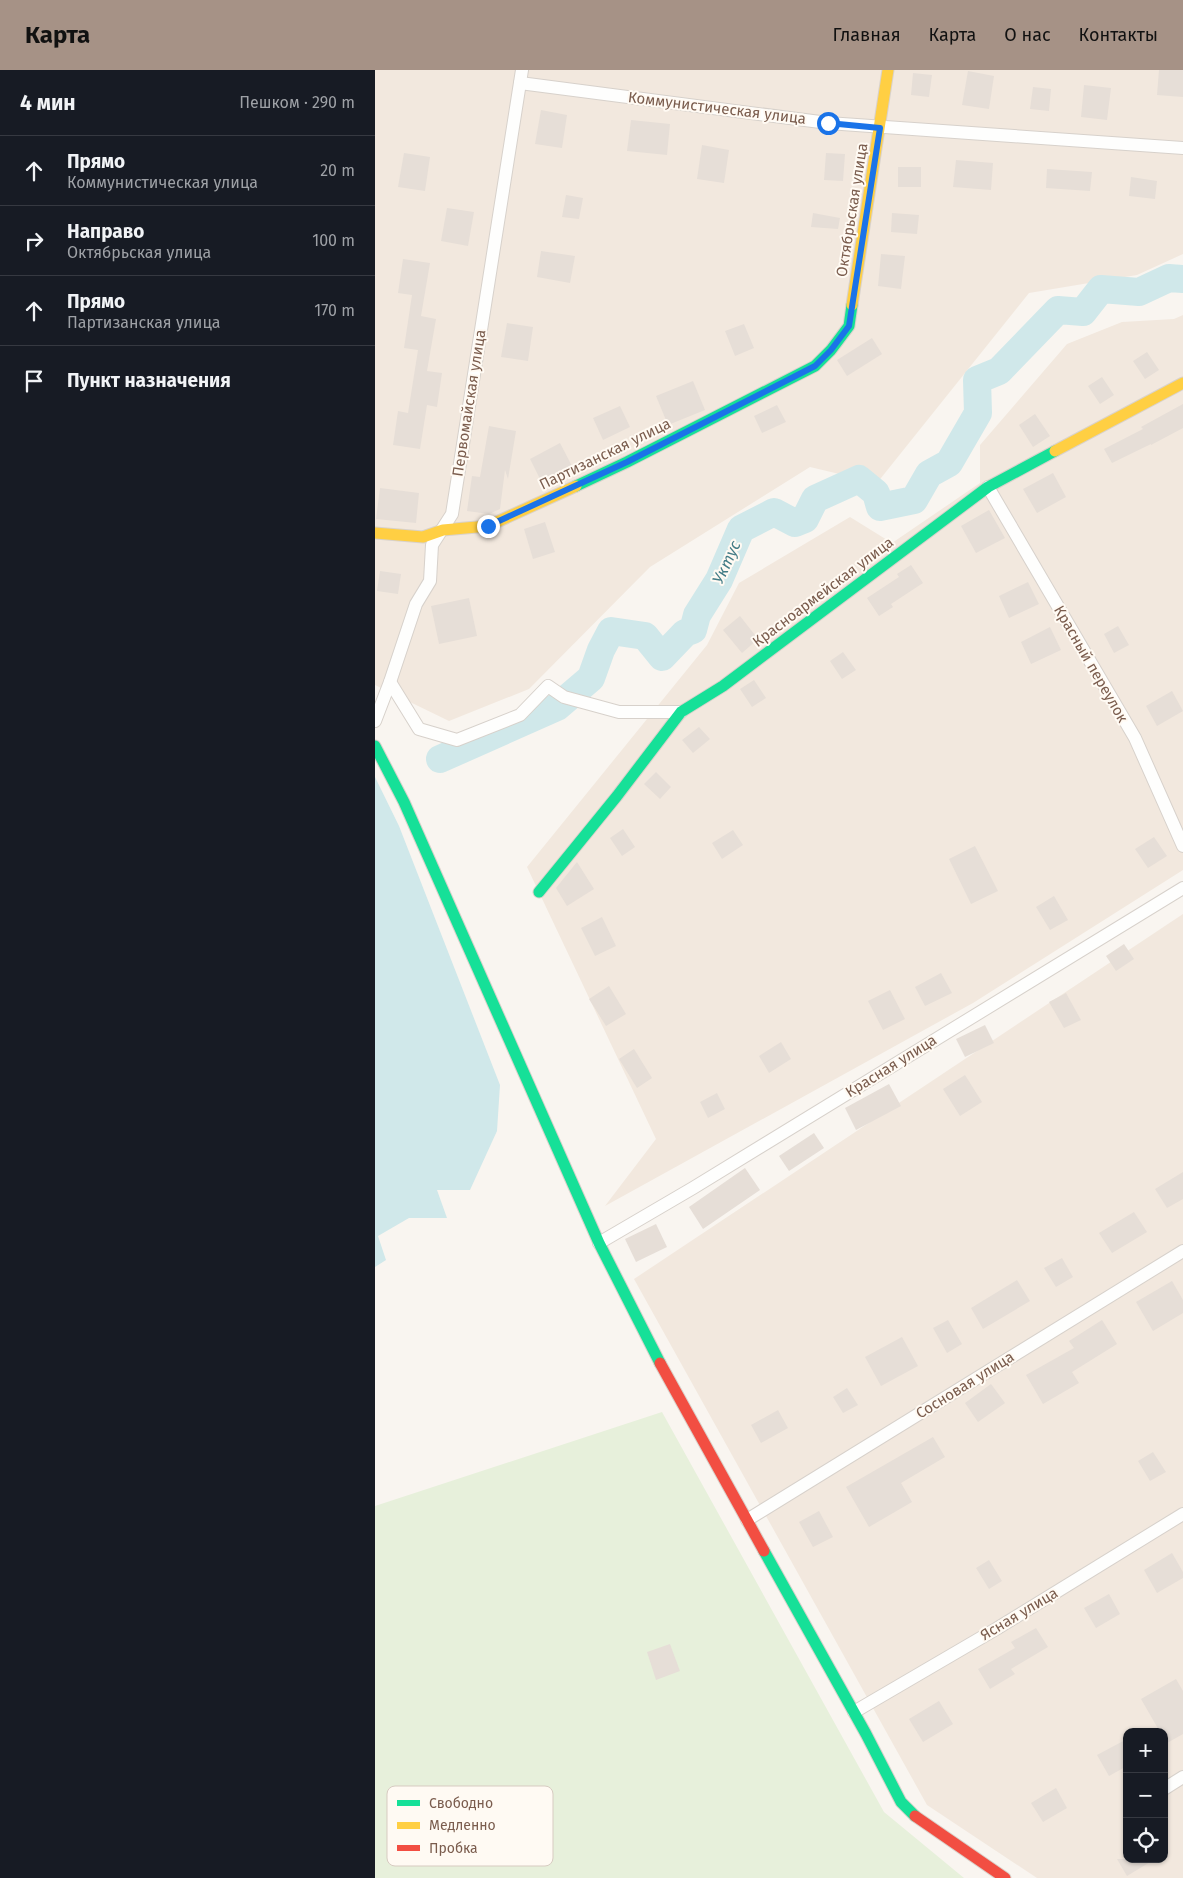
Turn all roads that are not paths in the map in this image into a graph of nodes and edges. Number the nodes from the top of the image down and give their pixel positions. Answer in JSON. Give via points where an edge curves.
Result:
{"nodes":[{"id":1,"x":888,"y":70,"type":"edge"},
{"id":2,"x":521,"y":76,"type":"edge"},
{"id":3,"x":880,"y":128,"type":"junction"},
{"id":4,"x":1183,"y":148,"type":"edge"},
{"id":5,"x":831,"y":350,"type":"joint"},
{"id":6,"x":1183,"y":383,"type":"edge"},
{"id":7,"x":988,"y":487,"type":"junction"},
{"id":8,"x":443,"y":530,"type":"junction"},
{"id":9,"x":375,"y":533,"type":"edge"},
{"id":10,"x":390,"y":682,"type":"junction"},
{"id":11,"x":681,"y":712,"type":"junction"},
{"id":12,"x":375,"y":721,"type":"edge"},
{"id":13,"x":375,"y":746,"type":"edge"},
{"id":14,"x":1183,"y":846,"type":"edge"},
{"id":15,"x":1183,"y":888,"type":"edge"},
{"id":16,"x":539,"y":892,"type":"dead end"},
{"id":17,"x":599,"y":1243,"type":"junction"},
{"id":18,"x":1183,"y":1251,"type":"edge"},
{"id":19,"x":1183,"y":1514,"type":"edge"},
{"id":20,"x":747,"y":1520,"type":"junction"},
{"id":21,"x":854,"y":1712,"type":"junction"},
{"id":22,"x":1183,"y":1777,"type":"edge"},
{"id":23,"x":1168,"y":1786,"type":"edge"},
{"id":24,"x":1005,"y":1878,"type":"edge"}],
"edges":[{"from":1,"to":3,"type":"street","name":"Октябрьская улица"},
{"from":2,"to":3,"type":"street","name":"Коммунистическая улица","via":[[828,123]]},
{"from":2,"to":8,"type":"street","name":"Первомайская улица","via":[[452,514]]},
{"from":3,"to":4,"type":"street","name":"Коммунистическая улица"},
{"from":3,"to":5,"type":"street","name":"Октябрьская улица","via":[[849,326]]},
{"from":5,"to":8,"type":"street","name":"Партизанская улица","via":[[815,366],[610,470],[488,526]]},
{"from":6,"to":7,"type":"street","name":"Красноармейская улица"},
{"from":7,"to":11,"type":"street","name":"Красноармейская улица","via":[[723,686]]},
{"from":7,"to":14,"type":"street","name":"Красный переулок","via":[[1135,738]]},
{"from":8,"to":9,"type":"street","name":"Партизанская улица","via":[[423,537]]},
{"from":8,"to":10,"type":"street","name":"Первомайская улица","via":[[432,545],[430,581],[416,604]]},
{"from":10,"to":11,"type":"street","via":[[419,729],[457,740],[519,715],[548,686],[564,697],[619,712]]},
{"from":10,"to":12,"type":"street","name":"Первомайская улица"},
{"from":11,"to":16,"type":"street","name":"Красноармейская улица"},
{"from":13,"to":17,"type":"street","via":[[404,802]]},
{"from":15,"to":17,"type":"street","name":"Красная улица"},
{"from":17,"to":20,"type":"street","via":[[664,1372]]},
{"from":18,"to":20,"type":"street","name":"Сосновая улица"},
{"from":19,"to":21,"type":"street","name":"Ясная улица"},
{"from":20,"to":21,"type":"street"},
{"from":21,"to":24,"type":"street","via":[[901,1802],[919,1820]]},
{"from":22,"to":23,"type":"street"}]}
